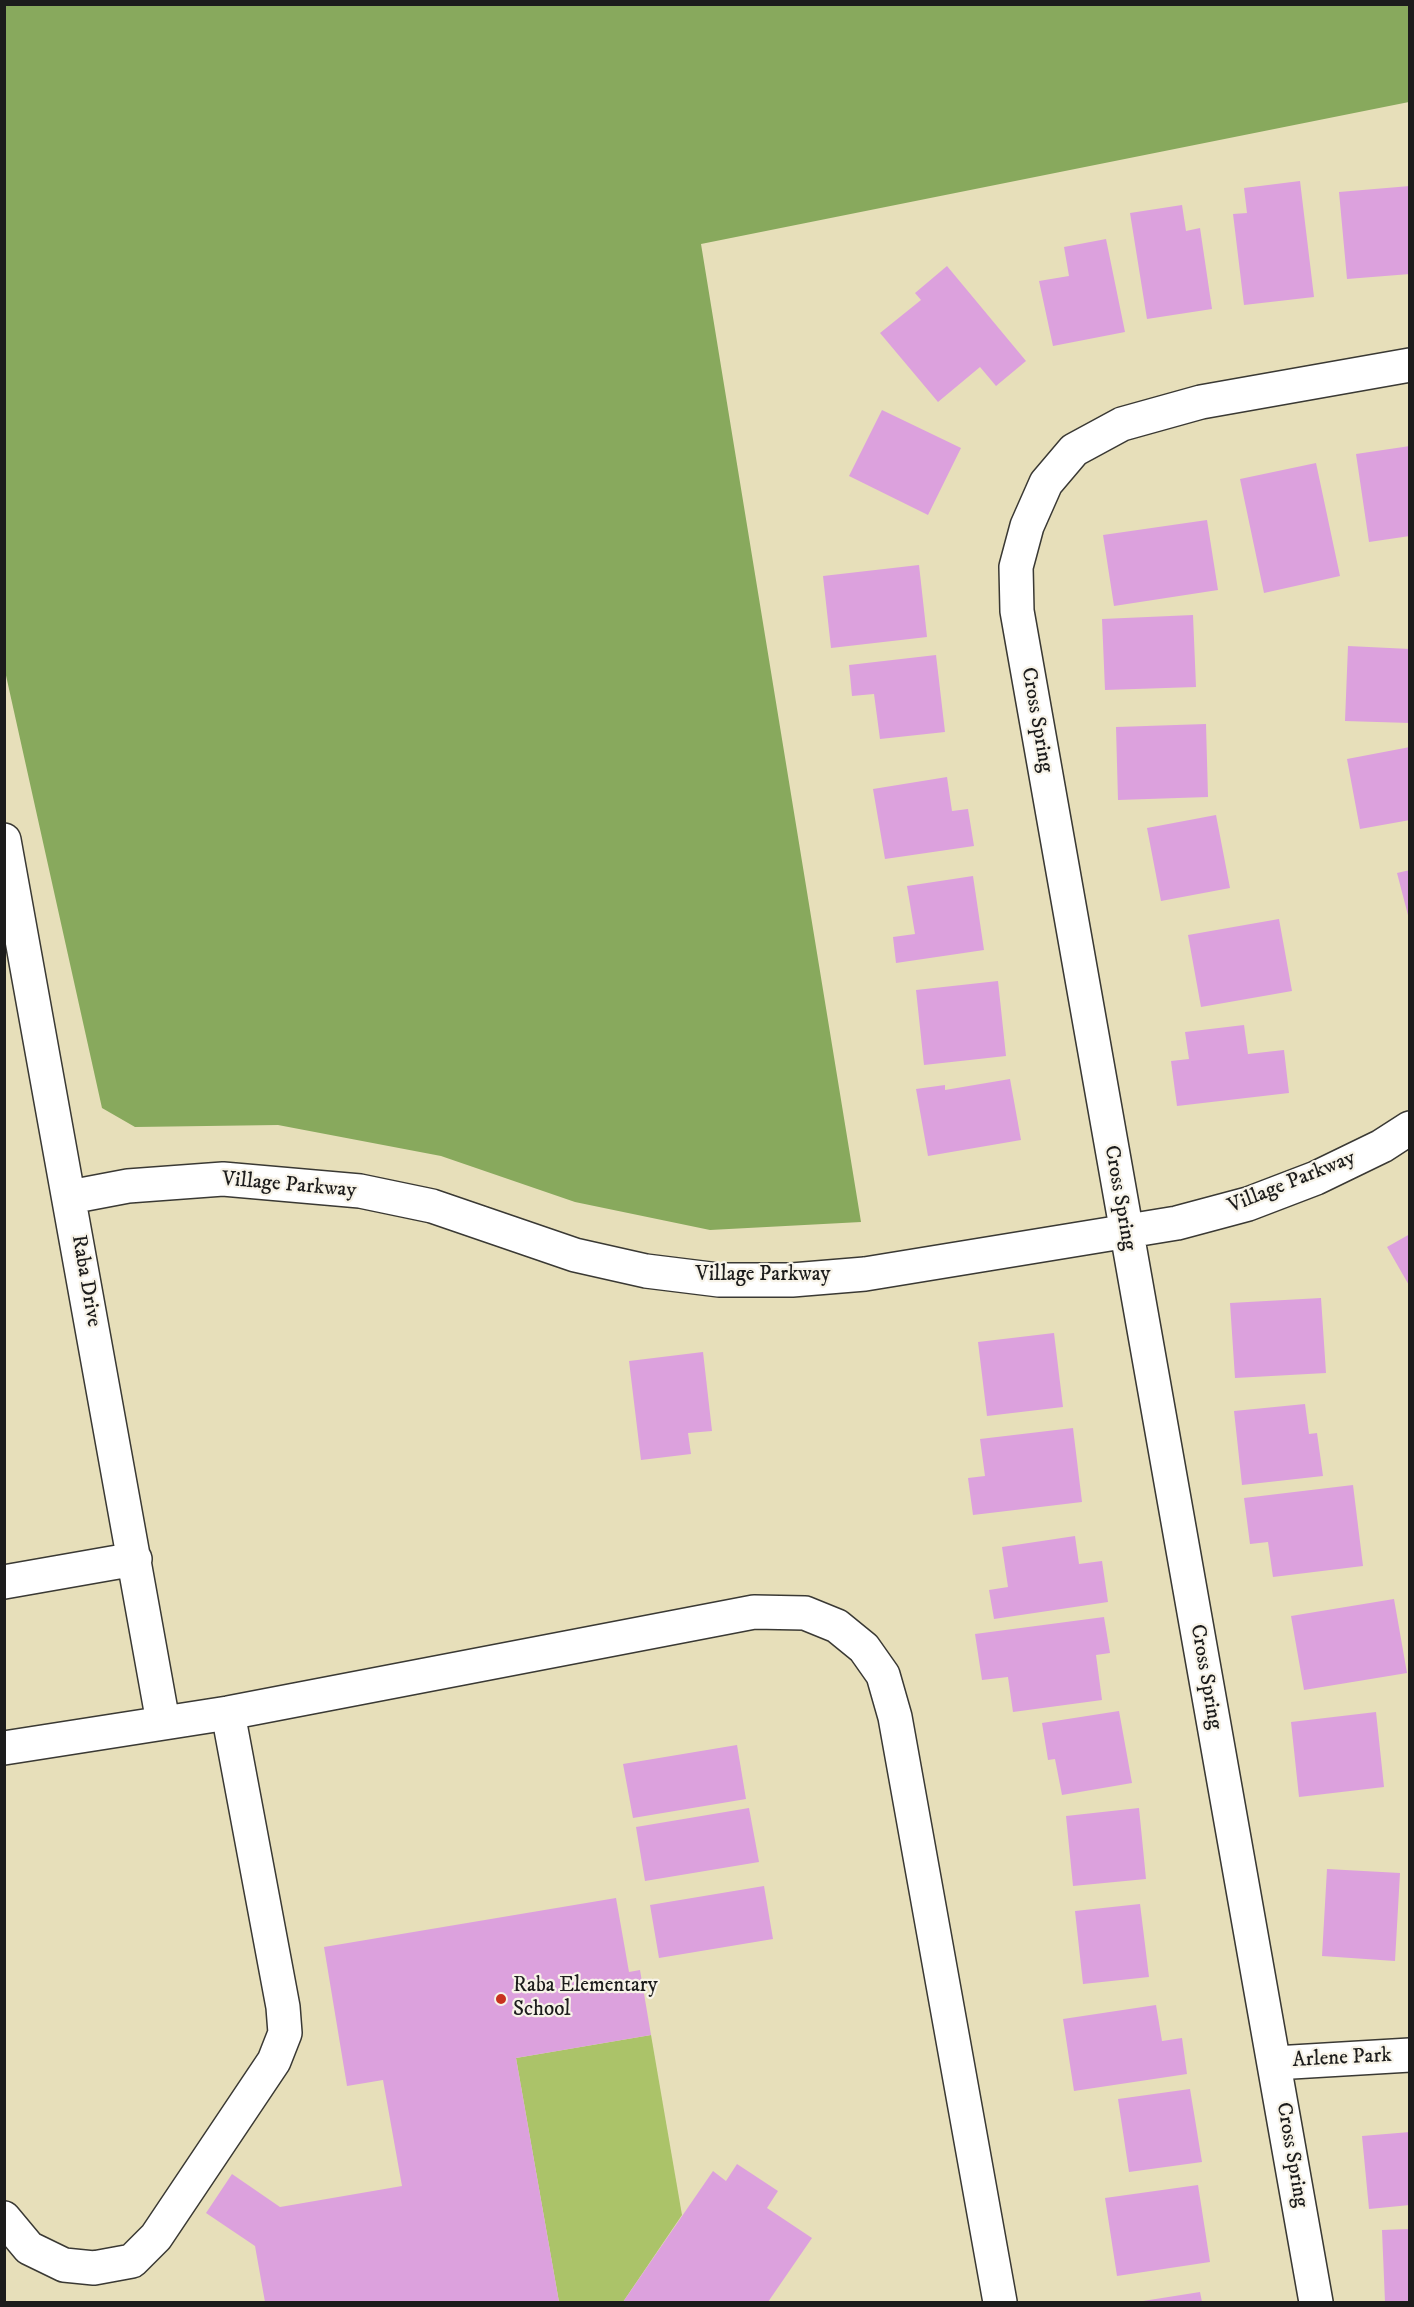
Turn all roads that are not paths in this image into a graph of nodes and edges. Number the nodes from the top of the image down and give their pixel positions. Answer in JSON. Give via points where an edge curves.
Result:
{"nodes":[{"id":1,"x":1410,"y":365,"type":"edge"},
{"id":2,"x":4,"y":840,"type":"edge"},
{"id":3,"x":1410,"y":1128,"type":"edge"},
{"id":4,"x":70,"y":1197,"type":"junction"},
{"id":5,"x":1124,"y":1231,"type":"junction"},
{"id":6,"x":135,"y":1559,"type":"junction"},
{"id":7,"x":4,"y":1582,"type":"edge"},
{"id":8,"x":228,"y":1713,"type":"junction"},
{"id":9,"x":163,"y":1722,"type":"junction"},
{"id":10,"x":4,"y":1748,"type":"edge"},
{"id":11,"x":1410,"y":2055,"type":"edge"},
{"id":12,"x":1275,"y":2063,"type":"junction"},
{"id":13,"x":4,"y":2218,"type":"edge"},
{"id":14,"x":1000,"y":2302,"type":"edge"},
{"id":15,"x":1316,"y":2302,"type":"edge"}],
"edges":[{"from":1,"to":5,"type":"street","name":"Cross Spring","via":[[1201,402],[1122,424],[1074,450],[1046,483],[1027,526],[1016,567],[1017,611]]},
{"from":2,"to":4,"type":"street","name":"Raba Drive"},
{"from":3,"to":5,"type":"street","name":"Village Parkway","via":[[1316,1178],[1248,1204]]},
{"from":4,"to":5,"type":"street","name":"Village Parkway","via":[[128,1186],[223,1179],[360,1191],[432,1206],[575,1255],[646,1271],[719,1280],[865,1274]]},
{"from":4,"to":6,"type":"street","name":"Raba Drive"},
{"from":5,"to":12,"type":"street","name":"Cross Spring"},
{"from":6,"to":7,"type":"street"},
{"from":6,"to":9,"type":"street","name":"Raba Drive"},
{"from":8,"to":9,"type":"street"},
{"from":8,"to":13,"type":"street","via":[[283,2007],[285,2033],[274,2061],[156,2237],[132,2260],[94,2268],[64,2265],[29,2248]]},
{"from":8,"to":14,"type":"street","via":[[754,1612],[805,1613],[837,1626],[864,1648],[883,1675],[895,1717]]},
{"from":9,"to":10,"type":"street"},
{"from":11,"to":12,"type":"street","name":"Arlene Park"},
{"from":12,"to":15,"type":"street","name":"Cross Spring"}]}
